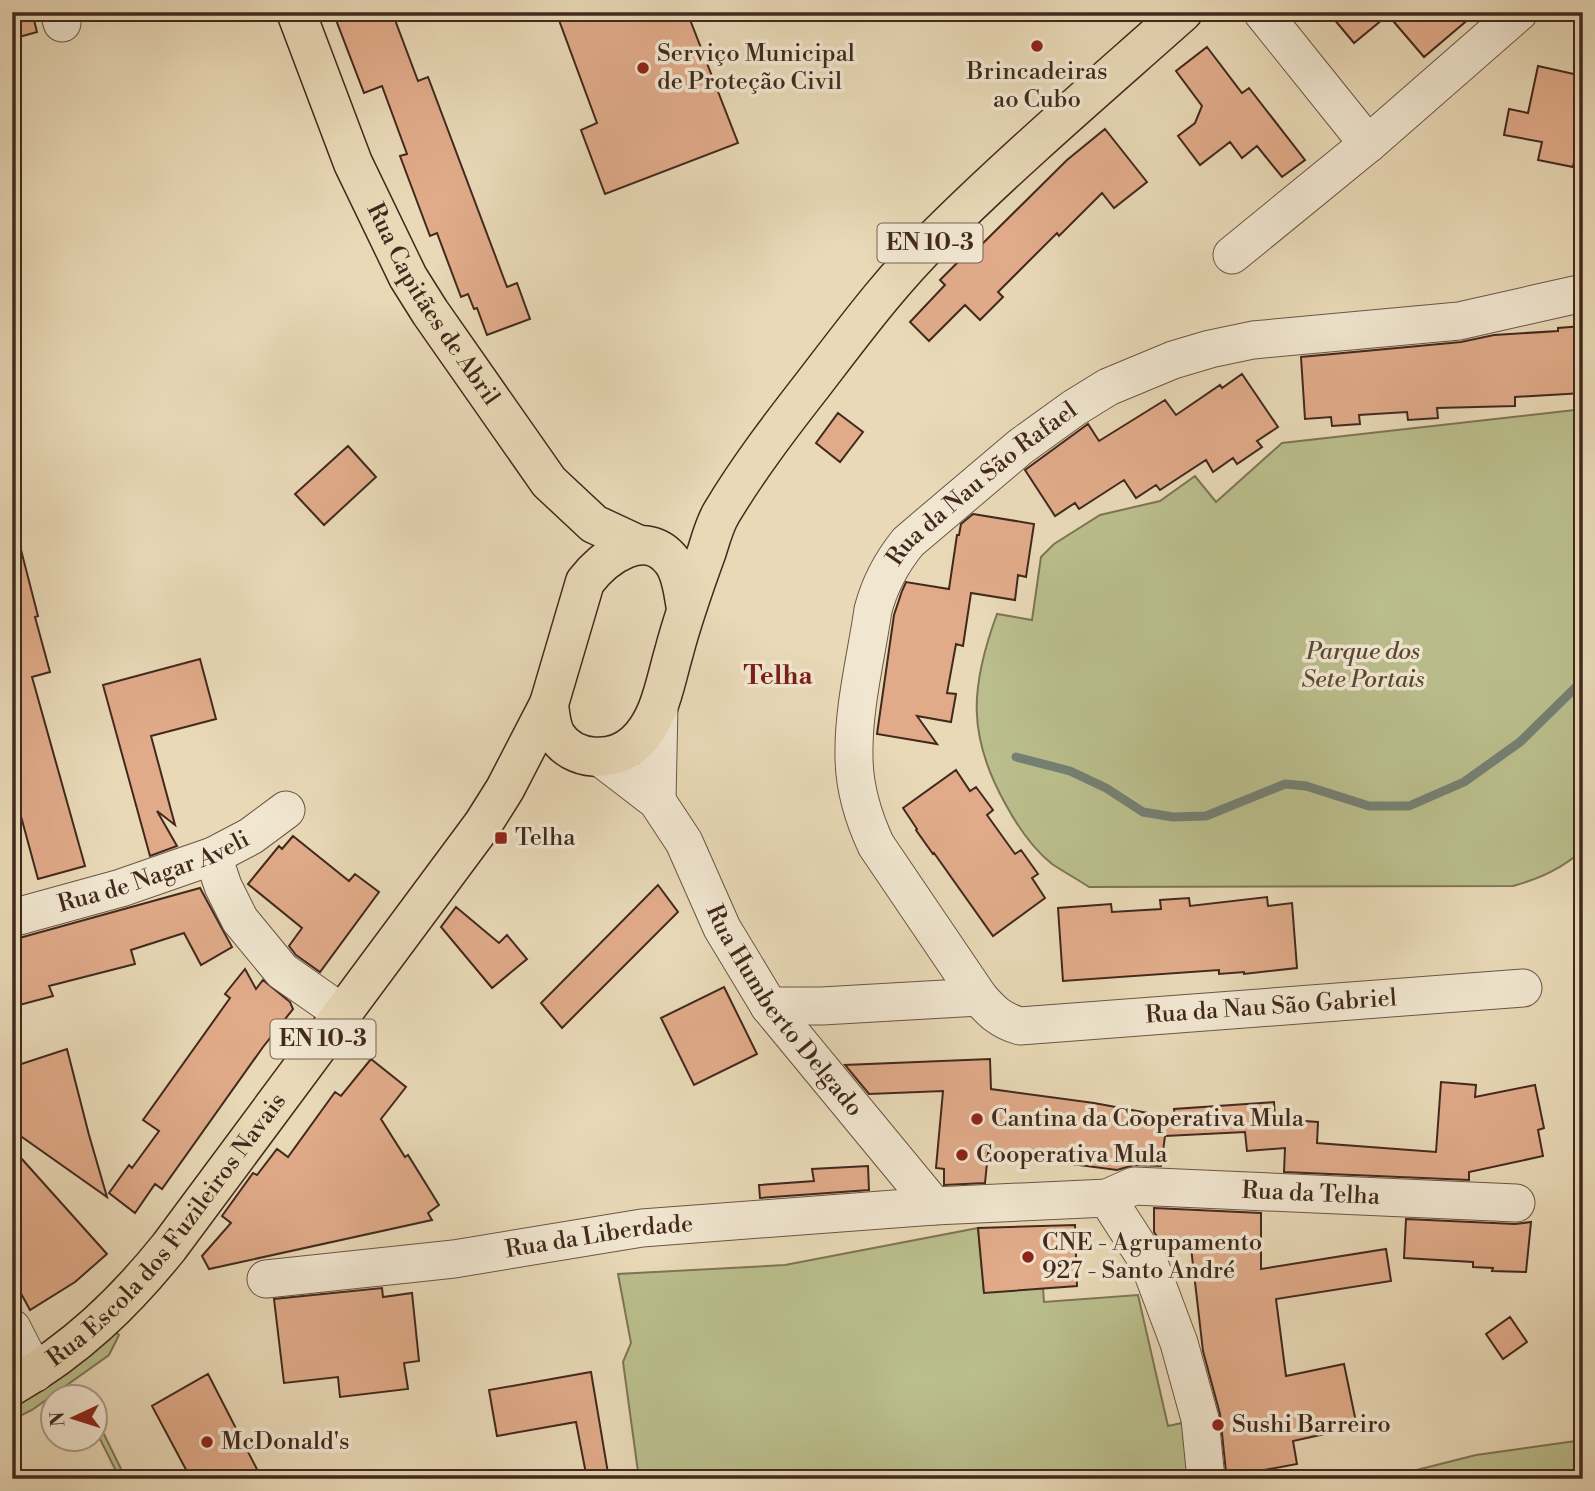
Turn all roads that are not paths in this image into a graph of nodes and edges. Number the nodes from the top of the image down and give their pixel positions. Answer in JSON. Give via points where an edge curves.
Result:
{"nodes":[{"id":1,"x":296,"y":12,"type":"edge"},
{"id":2,"x":1183,"y":12,"type":"edge"},
{"id":3,"x":1262,"y":12,"type":"edge"},
{"id":4,"x":1519,"y":12,"type":"edge"},
{"id":5,"x":1368,"y":144,"type":"junction"},
{"id":6,"x":1232,"y":255,"type":"dead end"},
{"id":7,"x":1583,"y":293,"type":"edge"},
{"id":8,"x":549,"y":482,"type":"junction"},
{"id":9,"x":720,"y":514,"type":"junction"},
{"id":10,"x":647,"y":546,"type":"junction"},
{"id":11,"x":585,"y":582,"type":"junction"},
{"id":12,"x":686,"y":608,"type":"junction"},
{"id":13,"x":549,"y":704,"type":"junction"},
{"id":14,"x":659,"y":705,"type":"junction"},
{"id":15,"x":593,"y":757,"type":"junction"},
{"id":16,"x":505,"y":789,"type":"junction"},
{"id":17,"x":657,"y":801,"type":"junction"},
{"id":18,"x":286,"y":810,"type":"dead end"},
{"id":19,"x":213,"y":856,"type":"junction"},
{"id":20,"x":15,"y":907,"type":"edge"},
{"id":21,"x":1523,"y":988,"type":"dead end"},
{"id":22,"x":979,"y":997,"type":"junction"},
{"id":23,"x":769,"y":1006,"type":"junction"},
{"id":24,"x":342,"y":1013,"type":"junction"},
{"id":25,"x":1020,"y":1026,"type":"joint"},
{"id":26,"x":1107,"y":1198,"type":"junction"},
{"id":27,"x":1516,"y":1203,"type":"dead end"},
{"id":28,"x":934,"y":1206,"type":"junction"},
{"id":29,"x":266,"y":1279,"type":"dead end"},
{"id":30,"x":12,"y":1328,"type":"edge"},
{"id":31,"x":24,"y":1379,"type":"edge"},
{"id":32,"x":1206,"y":1479,"type":"edge"}],
"edges":[{"from":1,"to":8,"type":"main road","name":"Rua Capitães de Abril","via":[[353,163],[408,277]]},
{"from":2,"to":9,"type":"main road","number":"EN 10-3","via":[[938,234],[856,328]]},
{"from":3,"to":5,"type":"street"},
{"from":4,"to":5,"type":"street"},
{"from":5,"to":6,"type":"street"},
{"from":7,"to":22,"type":"street","name":"Rua da Nau São Rafael","via":[[1459,321],[1253,340],[1173,360],[1108,387],[1074,408],[1020,447],[908,542],[886,573],[873,610],[855,726],[856,779],[876,845]]},
{"from":8,"to":10,"type":"main road","name":"Rua Capitães de Abril","via":[[594,524]]},
{"from":8,"to":11,"type":"main road","via":[[574,538]]},
{"from":9,"to":10,"type":"main road","number":"EN 10-3"},
{"from":9,"to":12,"type":"main road","number":"EN 10-3"},
{"from":10,"to":11,"type":"main road","number":"EN 10-3","via":[[616,552]]},
{"from":10,"to":12,"type":"main road","number":"EN 10-3","via":[[671,561],[681,579]]},
{"from":11,"to":13,"type":"main road","number":"EN 10-3"},
{"from":12,"to":14,"type":"main road","number":"EN 10-3"},
{"from":13,"to":15,"type":"main road","via":[[557,736],[569,748]]},
{"from":13,"to":16,"type":"main road","name":"Rua Escola dos Fuzileiros Navais","number":"EN 10-3"},
{"from":14,"to":15,"type":"main road","number":"EN 10-3","via":[[634,744]]},
{"from":14,"to":17,"type":"street"},
{"from":15,"to":16,"type":"main road","name":"Rua Escola dos Fuzileiros Navais","number":"EN 10-3","via":[[534,769]]},
{"from":15,"to":17,"type":"street","name":"Rua Humberto Delgado"},
{"from":16,"to":24,"type":"main road","name":"Rua Escola dos Fuzileiros Navais","number":"EN 10-3"},
{"from":17,"to":23,"type":"street","name":"Rua Humberto Delgado","via":[[684,842],[722,928]]},
{"from":18,"to":19,"type":"street","name":"Rua de Nagar Aveli"},
{"from":19,"to":20,"type":"street","name":"Rua de Nagar Aveli","via":[[134,884]]},
{"from":19,"to":24,"type":"street","via":[[240,920],[282,971]]},
{"from":21,"to":25,"type":"street","name":"Rua da Nau São Gabriel"},
{"from":22,"to":23,"type":"street"},
{"from":22,"to":25,"type":"street","name":"Rua da Nau São Rafael","via":[[997,1017]]},
{"from":23,"to":28,"type":"street","name":"Rua Humberto Delgado"},
{"from":24,"to":31,"type":"main road","name":"Rua Escola dos Fuzileiros Navais","number":"EN 10-3","via":[[137,1286],[73,1346]]},
{"from":26,"to":27,"type":"street","name":"Rua da Telha","via":[[1134,1186]]},
{"from":26,"to":28,"type":"street","name":"Rua da Telha"},
{"from":26,"to":32,"type":"street","via":[[1149,1263],[1174,1332],[1200,1419]]},
{"from":28,"to":29,"type":"street","name":"Rua da Liberdade","via":[[642,1228],[454,1259]]},
{"from":30,"to":31,"type":"street"}]}
